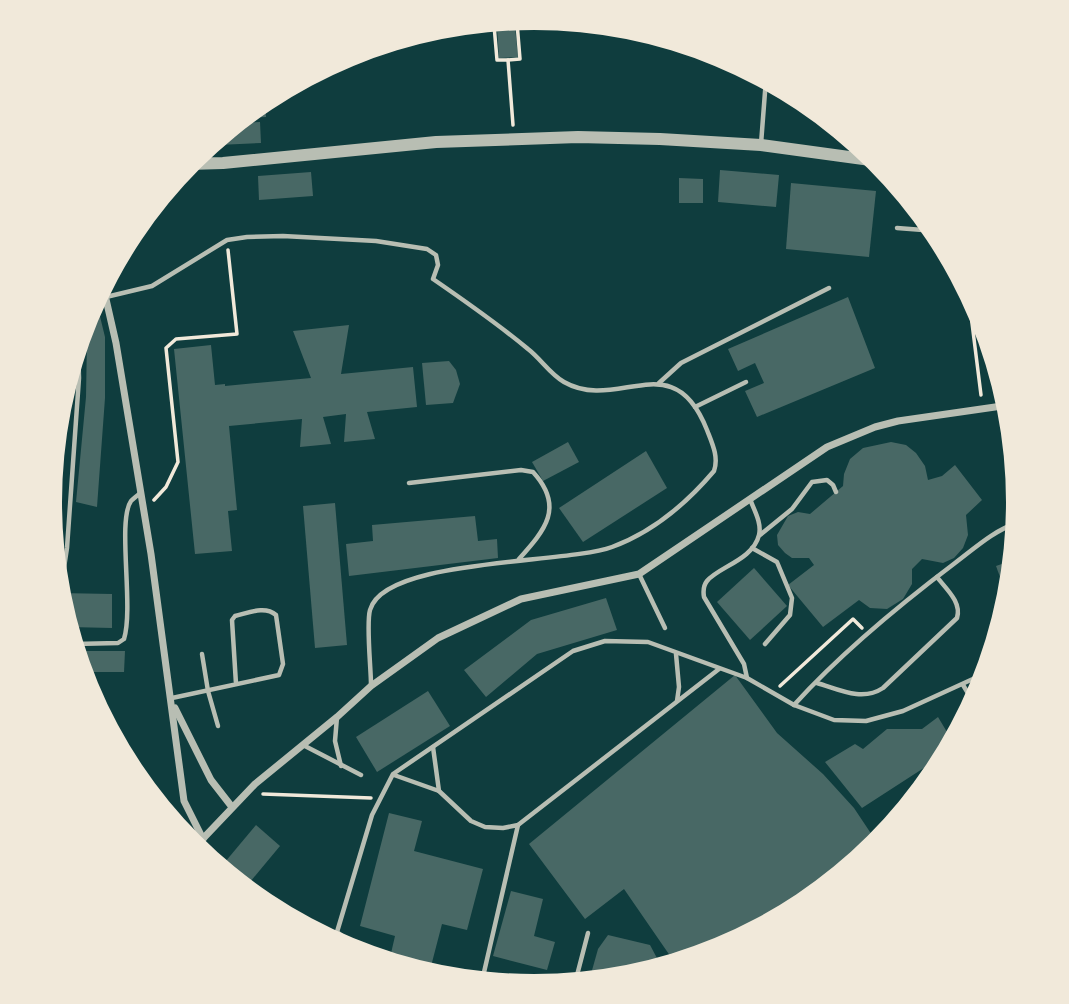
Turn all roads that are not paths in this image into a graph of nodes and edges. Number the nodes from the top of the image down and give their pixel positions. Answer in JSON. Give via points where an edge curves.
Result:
{"nodes":[{"id":1,"x":765,"y":90,"type":"edge"},
{"id":2,"x":761,"y":145,"type":"junction"},
{"id":3,"x":858,"y":158,"type":"edge"},
{"id":4,"x":206,"y":163,"type":"edge"},
{"id":5,"x":897,"y":228,"type":"dead end"},
{"id":6,"x":920,"y":230,"type":"edge"},
{"id":7,"x":829,"y":288,"type":"dead end"},
{"id":8,"x":110,"y":296,"type":"edge"},
{"id":9,"x":107,"y":302,"type":"edge"},
{"id":10,"x":79,"y":377,"type":"edge"},
{"id":11,"x":746,"y":382,"type":"dead end"},
{"id":12,"x":659,"y":384,"type":"junction"},
{"id":13,"x":695,"y":407,"type":"junction"},
{"id":14,"x":997,"y":407,"type":"edge"},
{"id":15,"x":409,"y":483,"type":"dead end"},
{"id":16,"x":836,"y":492,"type":"dead end"},
{"id":17,"x":141,"y":493,"type":"junction"},
{"id":18,"x":750,"y":499,"type":"junction"},
{"id":19,"x":1006,"y":526,"type":"edge"},
{"id":20,"x":759,"y":536,"type":"junction"},
{"id":21,"x":752,"y":548,"type":"junction"},
{"id":22,"x":65,"y":558,"type":"edge"},
{"id":23,"x":518,"y":560,"type":"junction"},
{"id":24,"x":639,"y":574,"type":"junction"},
{"id":25,"x":937,"y":577,"type":"junction"},
{"id":26,"x":665,"y":628,"type":"dead end"},
{"id":27,"x":84,"y":644,"type":"edge"},
{"id":28,"x":765,"y":644,"type":"dead end"},
{"id":29,"x":202,"y":654,"type":"dead end"},
{"id":30,"x":676,"y":654,"type":"junction"},
{"id":31,"x":719,"y":669,"type":"junction"},
{"id":32,"x":747,"y":678,"type":"junction"},
{"id":33,"x":972,"y":680,"type":"edge"},
{"id":34,"x":816,"y":683,"type":"junction"},
{"id":35,"x":236,"y":684,"type":"junction"},
{"id":36,"x":963,"y":685,"type":"junction"},
{"id":37,"x":371,"y":686,"type":"junction"},
{"id":38,"x":208,"y":691,"type":"junction"},
{"id":39,"x":967,"y":692,"type":"edge"},
{"id":40,"x":172,"y":700,"type":"junction"},
{"id":41,"x":677,"y":702,"type":"junction"},
{"id":42,"x":794,"y":705,"type":"junction"},
{"id":43,"x":337,"y":717,"type":"junction"},
{"id":44,"x":218,"y":726,"type":"dead end"},
{"id":45,"x":303,"y":745,"type":"junction"},
{"id":46,"x":433,"y":747,"type":"junction"},
{"id":47,"x":341,"y":767,"type":"junction"},
{"id":48,"x":393,"y":774,"type":"junction"},
{"id":49,"x":361,"y":775,"type":"dead end"},
{"id":50,"x":439,"y":791,"type":"junction"},
{"id":51,"x":232,"y":807,"type":"junction"},
{"id":52,"x":518,"y":825,"type":"junction"},
{"id":53,"x":202,"y":837,"type":"edge"},
{"id":54,"x":203,"y":839,"type":"edge"},
{"id":55,"x":337,"y":931,"type":"edge"},
{"id":56,"x":588,"y":933,"type":"dead end"},
{"id":57,"x":484,"y":971,"type":"edge"},
{"id":58,"x":578,"y":972,"type":"edge"}],
"edges":[{"from":1,"to":2,"type":"lane"},
{"from":2,"to":3,"type":"street"},
{"from":2,"to":4,"type":"street","via":[[514,138]]},
{"from":5,"to":6,"type":"lane"},
{"from":7,"to":12,"type":"lane","via":[[681,363]]},
{"from":8,"to":12,"type":"lane","via":[[152,286],[226,240],[283,236],[427,249],[436,255],[433,279],[571,386],[597,391]]},
{"from":9,"to":17,"type":"street"},
{"from":10,"to":22,"type":"lane"},
{"from":11,"to":13,"type":"lane"},
{"from":12,"to":13,"type":"lane","via":[[689,398]]},
{"from":13,"to":23,"type":"lane","via":[[716,465],[685,502],[638,536],[610,548]]},
{"from":14,"to":18,"type":"street","via":[[876,427],[827,447]]},
{"from":15,"to":23,"type":"lane","via":[[533,472],[548,494],[548,523]]},
{"from":16,"to":20,"type":"lane","via":[[827,480],[812,482],[792,509]]},
{"from":17,"to":27,"type":"lane","via":[[131,502],[127,520],[124,639]]},
{"from":17,"to":40,"type":"street"},
{"from":18,"to":20,"type":"lane"},
{"from":18,"to":24,"type":"street"},
{"from":19,"to":25,"type":"lane"},
{"from":20,"to":21,"type":"lane"},
{"from":21,"to":28,"type":"lane","via":[[777,562],[792,598],[790,615]]},
{"from":21,"to":32,"type":"lane","via":[[707,580],[703,588]]},
{"from":23,"to":37,"type":"lane","via":[[417,577],[388,587],[370,609]]},
{"from":24,"to":26,"type":"lane"},
{"from":24,"to":37,"type":"street","via":[[521,599],[438,638]]},
{"from":25,"to":34,"type":"lane"},
{"from":25,"to":34,"type":"lane","via":[[956,602],[957,618],[883,688],[860,695]]},
{"from":29,"to":38,"type":"lane"},
{"from":30,"to":31,"type":"lane"},
{"from":30,"to":41,"type":"lane"},
{"from":30,"to":46,"type":"lane","via":[[648,642],[606,641],[572,652]]},
{"from":31,"to":32,"type":"lane"},
{"from":31,"to":41,"type":"lane"},
{"from":32,"to":42,"type":"lane"},
{"from":33,"to":36,"type":"lane"},
{"from":34,"to":42,"type":"lane"},
{"from":35,"to":35,"type":"lane","via":[[279,675],[282,669],[276,615],[271,611],[232,620]]},
{"from":35,"to":38,"type":"lane"},
{"from":36,"to":39,"type":"lane"},
{"from":36,"to":42,"type":"lane","via":[[866,721],[834,720]]},
{"from":37,"to":43,"type":"street"},
{"from":38,"to":40,"type":"lane"},
{"from":38,"to":44,"type":"lane"},
{"from":40,"to":51,"type":"street","via":[[211,780]]},
{"from":40,"to":53,"type":"street","via":[[184,801]]},
{"from":41,"to":52,"type":"lane"},
{"from":43,"to":45,"type":"street"},
{"from":43,"to":47,"type":"lane","via":[[335,741]]},
{"from":45,"to":47,"type":"lane"},
{"from":45,"to":51,"type":"street"},
{"from":46,"to":48,"type":"lane"},
{"from":46,"to":50,"type":"lane"},
{"from":47,"to":49,"type":"lane"},
{"from":48,"to":50,"type":"lane"},
{"from":48,"to":55,"type":"lane","via":[[368,828]]},
{"from":50,"to":52,"type":"lane","via":[[471,821],[485,827]]},
{"from":51,"to":54,"type":"street"},
{"from":52,"to":57,"type":"lane"},
{"from":56,"to":58,"type":"lane"}]}
